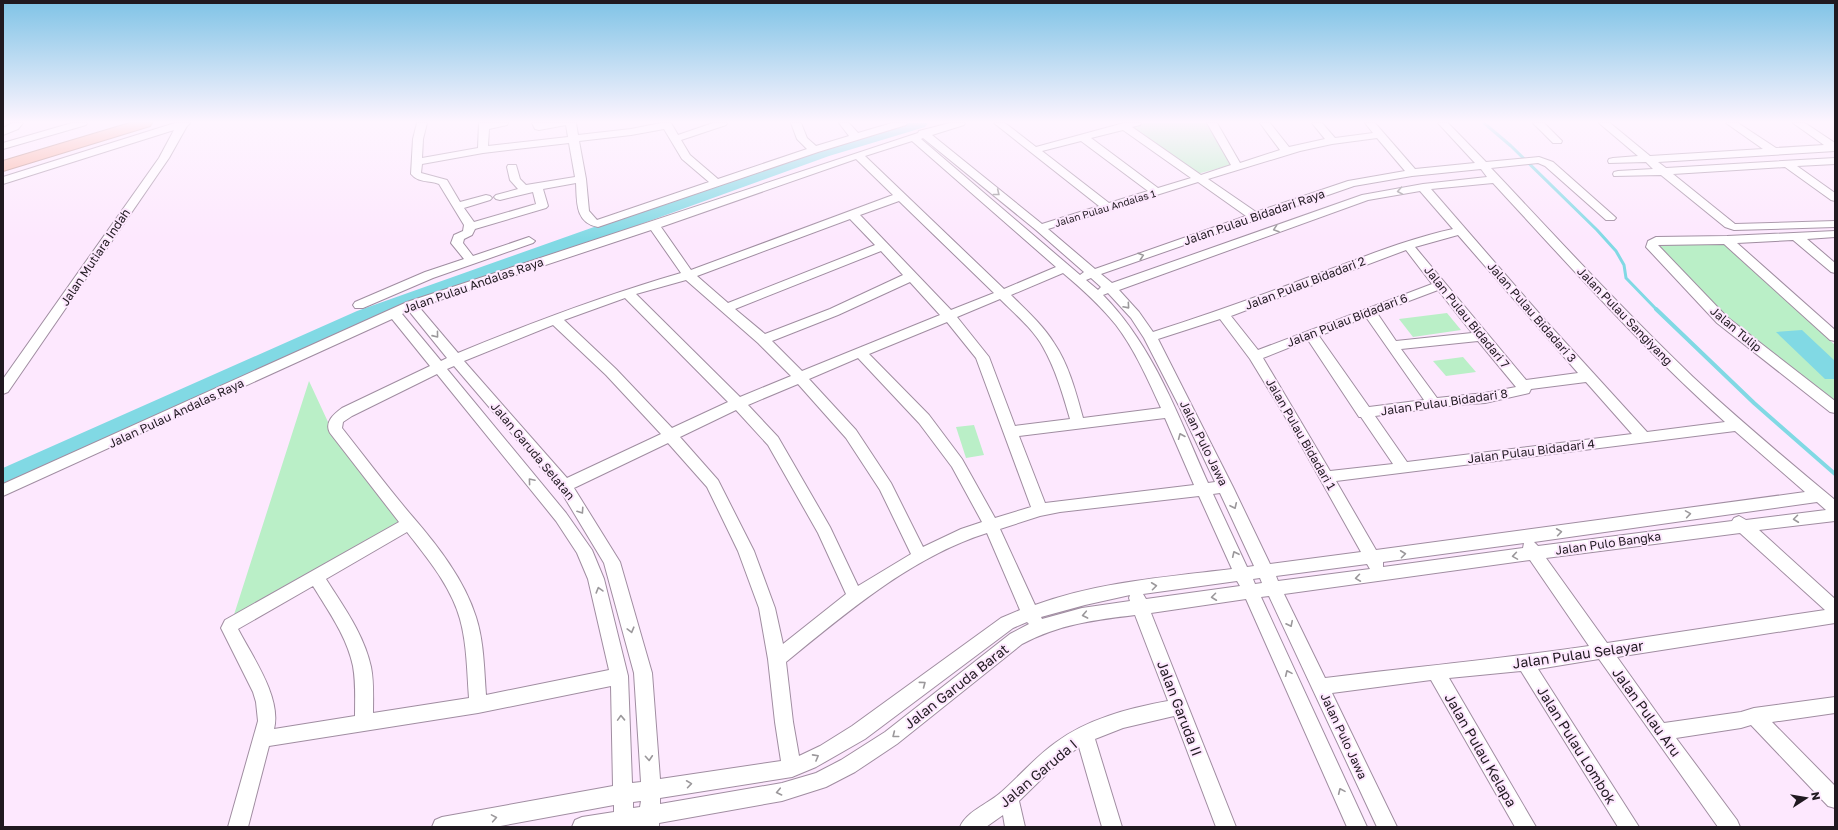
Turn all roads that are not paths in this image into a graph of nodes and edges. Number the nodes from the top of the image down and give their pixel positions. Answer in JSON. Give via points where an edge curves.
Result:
{"nodes":[{"id":1,"x":17,"y":162,"type":"edge"},
{"id":2,"x":63,"y":162,"type":"edge"},
{"id":3,"x":161,"y":162,"type":"edge"},
{"id":4,"x":416,"y":162,"type":"edge"},
{"id":5,"x":577,"y":162,"type":"edge"},
{"id":6,"x":690,"y":162,"type":"edge"},
{"id":7,"x":781,"y":162,"type":"edge"},
{"id":8,"x":838,"y":162,"type":"edge"},
{"id":9,"x":865,"y":162,"type":"edge"},
{"id":10,"x":948,"y":162,"type":"edge"},
{"id":11,"x":953,"y":162,"type":"edge"},
{"id":12,"x":1050,"y":162,"type":"edge"},
{"id":13,"x":1115,"y":162,"type":"edge"},
{"id":14,"x":1175,"y":162,"type":"edge"},
{"id":15,"x":1234,"y":162,"type":"edge"},
{"id":16,"x":1255,"y":162,"type":"edge"},
{"id":17,"x":1403,"y":162,"type":"edge"},
{"id":18,"x":1479,"y":162,"type":"edge"},
{"id":19,"x":1519,"y":162,"type":"edge"},
{"id":20,"x":1544,"y":162,"type":"edge"},
{"id":21,"x":1651,"y":162,"type":"edge"},
{"id":22,"x":1823,"y":162,"type":"edge"},
{"id":23,"x":1787,"y":164,"type":"junction"},
{"id":24,"x":3,"y":166,"type":"edge"},
{"id":25,"x":512,"y":166,"type":"dead end"},
{"id":26,"x":1483,"y":166,"type":"junction"},
{"id":27,"x":1237,"y":167,"type":"junction"},
{"id":28,"x":1665,"y":171,"type":"junction"},
{"id":29,"x":1412,"y":173,"type":"junction"},
{"id":30,"x":1618,"y":174,"type":"dead end"},
{"id":31,"x":1198,"y":178,"type":"junction"},
{"id":32,"x":1495,"y":179,"type":"junction"},
{"id":33,"x":581,"y":180,"type":"junction"},
{"id":34,"x":3,"y":181,"type":"edge"},
{"id":35,"x":717,"y":184,"type":"junction"},
{"id":36,"x":1423,"y":187,"type":"junction"},
{"id":37,"x":537,"y":188,"type":"junction"},
{"id":38,"x":1156,"y":192,"type":"junction"},
{"id":39,"x":901,"y":196,"type":"junction"},
{"id":40,"x":500,"y":197,"type":"dead end"},
{"id":41,"x":486,"y":198,"type":"dead end"},
{"id":42,"x":1835,"y":198,"type":"edge"},
{"id":43,"x":1298,"y":201,"type":"junction"},
{"id":44,"x":457,"y":206,"type":"junction"},
{"id":45,"x":1106,"y":207,"type":"junction"},
{"id":46,"x":853,"y":215,"type":"junction"},
{"id":47,"x":1315,"y":215,"type":"junction"},
{"id":48,"x":1254,"y":216,"type":"junction"},
{"id":49,"x":1610,"y":218,"type":"dead end"},
{"id":50,"x":1835,"y":224,"type":"edge"},
{"id":51,"x":654,"y":225,"type":"junction"},
{"id":52,"x":470,"y":227,"type":"junction"},
{"id":53,"x":1040,"y":228,"type":"junction"},
{"id":54,"x":1462,"y":231,"type":"junction"},
{"id":55,"x":1835,"y":234,"type":"edge"},
{"id":56,"x":1796,"y":236,"type":"junction"},
{"id":57,"x":1727,"y":240,"type":"junction"},
{"id":58,"x":529,"y":242,"type":"dead end"},
{"id":59,"x":1408,"y":245,"type":"junction"},
{"id":60,"x":883,"y":246,"type":"junction"},
{"id":61,"x":471,"y":261,"type":"junction"},
{"id":62,"x":1065,"y":268,"type":"junction"},
{"id":63,"x":1835,"y":269,"type":"edge"},
{"id":64,"x":1092,"y":273,"type":"junction"},
{"id":65,"x":688,"y":275,"type":"junction"},
{"id":66,"x":912,"y":276,"type":"junction"},
{"id":67,"x":1078,"y":279,"type":"junction"},
{"id":68,"x":1440,"y":285,"type":"junction"},
{"id":69,"x":1110,"y":289,"type":"junction"},
{"id":70,"x":627,"y":293,"type":"junction"},
{"id":71,"x":1002,"y":294,"type":"junction"},
{"id":72,"x":1095,"y":294,"type":"junction"},
{"id":73,"x":359,"y":305,"type":"dead end"},
{"id":74,"x":411,"y":305,"type":"junction"},
{"id":75,"x":726,"y":308,"type":"junction"},
{"id":76,"x":1369,"y":311,"type":"junction"},
{"id":77,"x":393,"y":312,"type":"junction"},
{"id":78,"x":1223,"y":314,"type":"junction"},
{"id":79,"x":949,"y":316,"type":"junction"},
{"id":80,"x":555,"y":319,"type":"junction"},
{"id":81,"x":1311,"y":334,"type":"junction"},
{"id":82,"x":1481,"y":336,"type":"junction"},
{"id":83,"x":1150,"y":337,"type":"junction"},
{"id":84,"x":1835,"y":337,"type":"edge"},
{"id":85,"x":763,"y":340,"type":"junction"},
{"id":86,"x":1392,"y":346,"type":"junction"},
{"id":87,"x":860,"y":352,"type":"junction"},
{"id":88,"x":1254,"y":356,"type":"junction"},
{"id":89,"x":456,"y":360,"type":"junction"},
{"id":90,"x":438,"y":368,"type":"junction"},
{"id":91,"x":800,"y":377,"type":"junction"},
{"id":92,"x":1588,"y":377,"type":"junction"},
{"id":93,"x":1523,"y":387,"type":"junction"},
{"id":94,"x":3,"y":389,"type":"edge"},
{"id":95,"x":738,"y":403,"type":"junction"},
{"id":96,"x":1434,"y":404,"type":"junction"},
{"id":97,"x":1835,"y":408,"type":"edge"},
{"id":98,"x":1170,"y":412,"type":"junction"},
{"id":99,"x":1364,"y":413,"type":"junction"},
{"id":100,"x":1078,"y":423,"type":"junction"},
{"id":101,"x":1736,"y":426,"type":"junction"},
{"id":102,"x":1010,"y":432,"type":"junction"},
{"id":103,"x":670,"y":435,"type":"junction"},
{"id":104,"x":1643,"y":436,"type":"junction"},
{"id":105,"x":1403,"y":467,"type":"junction"},
{"id":106,"x":1326,"y":477,"type":"junction"},
{"id":107,"x":565,"y":486,"type":"junction"},
{"id":108,"x":1226,"y":487,"type":"junction"},
{"id":109,"x":3,"y":490,"type":"edge"},
{"id":110,"x":1204,"y":490,"type":"junction"},
{"id":111,"x":1820,"y":496,"type":"junction"},
{"id":112,"x":1725,"y":508,"type":"junction"},
{"id":113,"x":1835,"y":509,"type":"edge"},
{"id":114,"x":1040,"y":510,"type":"junction"},
{"id":115,"x":1835,"y":515,"type":"edge"},
{"id":116,"x":410,"y":523,"type":"junction"},
{"id":117,"x":1742,"y":526,"type":"junction"},
{"id":118,"x":992,"y":527,"type":"junction"},
{"id":119,"x":1523,"y":537,"type":"junction"},
{"id":120,"x":1534,"y":553,"type":"junction"},
{"id":121,"x":920,"y":556,"type":"junction"},
{"id":122,"x":1372,"y":558,"type":"junction"},
{"id":123,"x":1265,"y":572,"type":"junction"},
{"id":124,"x":1244,"y":574,"type":"junction"},
{"id":125,"x":1382,"y":575,"type":"junction"},
{"id":126,"x":317,"y":578,"type":"junction"},
{"id":127,"x":1133,"y":588,"type":"junction"},
{"id":128,"x":1273,"y":590,"type":"junction"},
{"id":129,"x":1252,"y":593,"type":"junction"},
{"id":130,"x":855,"y":596,"type":"junction"},
{"id":131,"x":1140,"y":606,"type":"junction"},
{"id":132,"x":1835,"y":609,"type":"edge"},
{"id":133,"x":1030,"y":612,"type":"junction"},
{"id":134,"x":1835,"y":616,"type":"edge"},
{"id":135,"x":1039,"y":627,"type":"junction"},
{"id":136,"x":1603,"y":651,"type":"junction"},
{"id":137,"x":777,"y":659,"type":"junction"},
{"id":138,"x":1526,"y":663,"type":"junction"},
{"id":139,"x":1436,"y":672,"type":"junction"},
{"id":140,"x":619,"y":676,"type":"junction"},
{"id":141,"x":1321,"y":687,"type":"junction"},
{"id":142,"x":478,"y":705,"type":"junction"},
{"id":143,"x":1835,"y":705,"type":"edge"},
{"id":144,"x":1180,"y":707,"type":"junction"},
{"id":145,"x":1754,"y":716,"type":"junction"},
{"id":146,"x":364,"y":724,"type":"junction"},
{"id":147,"x":1661,"y":732,"type":"junction"},
{"id":148,"x":1085,"y":735,"type":"junction"},
{"id":149,"x":262,"y":739,"type":"junction"},
{"id":150,"x":792,"y":768,"type":"junction"},
{"id":151,"x":651,"y":790,"type":"junction"},
{"id":152,"x":623,"y":794,"type":"junction"},
{"id":153,"x":1009,"y":798,"type":"junction"},
{"id":154,"x":1835,"y":799,"type":"edge"},
{"id":155,"x":650,"y":821,"type":"edge"},
{"id":156,"x":624,"y":823,"type":"edge"},
{"id":157,"x":452,"y":826,"type":"edge"},
{"id":158,"x":238,"y":827,"type":"edge"},
{"id":159,"x":582,"y":827,"type":"edge"},
{"id":160,"x":970,"y":827,"type":"edge"},
{"id":161,"x":1016,"y":827,"type":"edge"},
{"id":162,"x":1112,"y":827,"type":"edge"},
{"id":163,"x":1226,"y":827,"type":"edge"},
{"id":164,"x":1357,"y":827,"type":"edge"},
{"id":165,"x":1387,"y":827,"type":"edge"},
{"id":166,"x":1526,"y":827,"type":"edge"},
{"id":167,"x":1629,"y":827,"type":"edge"},
{"id":168,"x":1730,"y":827,"type":"edge"}],
"edges":[{"from":1,"to":24,"type":"highway"},
{"from":2,"to":34,"type":"street"},
{"from":3,"to":94,"type":"street","name":"Jalan Mutiara Indah"},
{"from":4,"to":44,"type":"street","via":[[416,174],[443,182]]},
{"from":5,"to":33,"type":"street"},
{"from":6,"to":35,"type":"street"},
{"from":7,"to":35,"type":"street"},
{"from":8,"to":51,"type":"street","name":"Jalan Pulau Andalas Raya"},
{"from":9,"to":39,"type":"street"},
{"from":10,"to":62,"type":"street","name":"Jalan Pulo Jawa"},
{"from":11,"to":53,"type":"street","name":"Jalan Pulo Jawa","one_way":true},
{"from":12,"to":45,"type":"street"},
{"from":13,"to":38,"type":"street"},
{"from":14,"to":31,"type":"street"},
{"from":15,"to":27,"type":"street"},
{"from":16,"to":27,"type":"street","name":"Jalan Pulau Andalas 1"},
{"from":17,"to":29,"type":"street"},
{"from":18,"to":26,"type":"street","name":"Jalan Pulau Sangiyang"},
{"from":19,"to":26,"type":"street","name":"Jalan Pulau Bidadari Raya"},
{"from":20,"to":49,"type":"street","name":"Jalan Pulau Bidadari Raya"},
{"from":21,"to":28,"type":"street"},
{"from":22,"to":23,"type":"street"},
{"from":23,"to":28,"type":"street"},
{"from":23,"to":42,"type":"street"},
{"from":25,"to":37,"type":"street","via":[[515,180],[523,188]]},
{"from":26,"to":29,"type":"street","name":"Jalan Pulau Bidadari Raya"},
{"from":26,"to":32,"type":"street","name":"Jalan Pulau Sangiyang"},
{"from":27,"to":31,"type":"street","name":"Jalan Pulau Andalas 1"},
{"from":28,"to":30,"type":"street"},
{"from":28,"to":50,"type":"street","via":[[1734,227]]},
{"from":29,"to":43,"type":"street","name":"Jalan Pulau Bidadari Raya","via":[[1352,183]]},
{"from":31,"to":38,"type":"street","name":"Jalan Pulau Andalas 1"},
{"from":31,"to":48,"type":"street"},
{"from":32,"to":36,"type":"street","name":"Jalan Pulau Bidadari Raya"},
{"from":32,"to":101,"type":"street","name":"Jalan Pulau Sangiyang","via":[[1679,371]]},
{"from":33,"to":35,"type":"street","via":[[583,211],[593,223],[603,223]]},
{"from":33,"to":37,"type":"street"},
{"from":36,"to":47,"type":"street","name":"Jalan Pulau Bidadari Raya","one_way":true,"via":[[1366,197]]},
{"from":36,"to":54,"type":"street","name":"Jalan Pulau Bidadari 3"},
{"from":37,"to":40,"type":"street"},
{"from":37,"to":52,"type":"street","via":[[542,206]]},
{"from":38,"to":45,"type":"street","name":"Jalan Pulau Andalas 1"},
{"from":39,"to":46,"type":"street"},
{"from":39,"to":71,"type":"street"},
{"from":41,"to":44,"type":"street"},
{"from":43,"to":47,"type":"street"},
{"from":43,"to":48,"type":"street","name":"Jalan Pulau Bidadari Raya"},
{"from":44,"to":52,"type":"street"},
{"from":45,"to":53,"type":"street","name":"Jalan Pulau Andalas 1"},
{"from":46,"to":60,"type":"street"},
{"from":46,"to":65,"type":"street"},
{"from":47,"to":69,"type":"street","name":"Jalan Pulau Bidadari Raya","one_way":true},
{"from":64,"to":48,"type":"street","name":"Jalan Pulau Bidadari Raya","one_way":true},
{"from":51,"to":65,"type":"street"},
{"from":51,"to":74,"type":"street","name":"Jalan Pulau Andalas Raya"},
{"from":52,"to":61,"type":"street","via":[[468,232],[458,238],[457,243]]},
{"from":53,"to":64,"type":"street","name":"Jalan Pulo Jawa"},
{"from":54,"to":59,"type":"street","name":"Jalan Pulau Bidadari 2"},
{"from":54,"to":92,"type":"street","name":"Jalan Pulau Bidadari 3"},
{"from":55,"to":56,"type":"street"},
{"from":56,"to":57,"type":"street"},
{"from":56,"to":63,"type":"street"},
{"from":57,"to":84,"type":"street"},
{"from":57,"to":97,"type":"street","name":"Jalan Tulip","via":[[1656,242],[1652,243],[1652,247],[1722,320]]},
{"from":58,"to":61,"type":"street"},
{"from":59,"to":68,"type":"street","name":"Jalan Pulau Bidadari 7"},
{"from":59,"to":78,"type":"street","name":"Jalan Pulau Bidadari 2"},
{"from":60,"to":66,"type":"street"},
{"from":60,"to":75,"type":"street"},
{"from":61,"to":73,"type":"street","via":[[429,275]]},
{"from":62,"to":67,"type":"street","name":"Jalan Pulo Jawa"},
{"from":62,"to":71,"type":"street"},
{"from":64,"to":67,"type":"street","name":"Jalan Pulau Bidadari Raya"},
{"from":64,"to":69,"type":"street","name":"Jalan Pulo Jawa"},
{"from":65,"to":70,"type":"street"},
{"from":65,"to":75,"type":"street"},
{"from":66,"to":79,"type":"street"},
{"from":66,"to":85,"type":"street","via":[[834,312]]},
{"from":67,"to":72,"type":"street","name":"Jalan Pulo Jawa"},
{"from":68,"to":76,"type":"street","name":"Jalan Pulau Bidadari 6"},
{"from":68,"to":82,"type":"street","name":"Jalan Pulau Bidadari 7"},
{"from":69,"to":72,"type":"street","name":"Jalan Pulau Bidadari Raya"},
{"from":69,"to":83,"type":"street","name":"Jalan Pulo Jawa","one_way":true,"via":[[1136,316]]},
{"from":70,"to":80,"type":"street"},
{"from":70,"to":95,"type":"street"},
{"from":71,"to":79,"type":"street"},
{"from":71,"to":100,"type":"street","via":[[1027,318],[1049,345],[1067,385]]},
{"from":72,"to":98,"type":"street","name":"Jalan Pulo Jawa","via":[[1128,333]]},
{"from":74,"to":77,"type":"street","name":"Jalan Pulau Andalas Raya"},
{"from":74,"to":89,"type":"street","name":"Jalan Garuda Selatan","one_way":true},
{"from":75,"to":85,"type":"street"},
{"from":76,"to":81,"type":"street","name":"Jalan Pulau Bidadari 6"},
{"from":76,"to":86,"type":"street"},
{"from":77,"to":90,"type":"street","name":"Jalan Garuda Selatan"},
{"from":77,"to":109,"type":"street","name":"Jalan Pulau Andalas Raya"},
{"from":78,"to":83,"type":"street","name":"Jalan Pulau Bidadari 2"},
{"from":78,"to":88,"type":"street","name":"Jalan Pulau Bidadari 1"},
{"from":79,"to":87,"type":"street"},
{"from":79,"to":102,"type":"street","via":[[982,357]]},
{"from":80,"to":89,"type":"street"},
{"from":80,"to":103,"type":"street","via":[[611,372]]},
{"from":81,"to":88,"type":"street","name":"Jalan Pulau Bidadari 6"},
{"from":81,"to":99,"type":"street"},
{"from":82,"to":86,"type":"street"},
{"from":82,"to":93,"type":"street","name":"Jalan Pulau Bidadari 7"},
{"from":83,"to":108,"type":"street","name":"Jalan Pulo Jawa"},
{"from":85,"to":91,"type":"street"},
{"from":86,"to":96,"type":"street"},
{"from":87,"to":91,"type":"street"},
{"from":87,"to":118,"type":"street","via":[[924,419],[957,463]]},
{"from":88,"to":106,"type":"street","name":"Jalan Pulau Bidadari 1"},
{"from":89,"to":90,"type":"street"},
{"from":89,"to":107,"type":"street","name":"Jalan Garuda Selatan"},
{"from":90,"to":116,"type":"street","via":[[347,412],[335,422],[335,429]]},
{"from":140,"to":90,"type":"street","name":"Jalan Garuda Selatan","one_way":true,"via":[[600,589],[584,550],[561,517]]},
{"from":91,"to":95,"type":"street"},
{"from":91,"to":121,"type":"street","via":[[852,434],[886,487]]},
{"from":92,"to":93,"type":"street","name":"Jalan Pulau Bidadari 8"},
{"from":92,"to":104,"type":"street","name":"Jalan Pulau Bidadari 3"},
{"from":93,"to":96,"type":"street","name":"Jalan Pulau Bidadari 8","via":[[1485,398]]},
{"from":95,"to":103,"type":"street"},
{"from":95,"to":130,"type":"street","via":[[773,441],[825,531]]},
{"from":96,"to":99,"type":"street","name":"Jalan Pulau Bidadari 8"},
{"from":98,"to":100,"type":"street"},
{"from":110,"to":98,"type":"street","name":"Jalan Pulo Jawa","one_way":true},
{"from":99,"to":105,"type":"street"},
{"from":100,"to":102,"type":"street"},
{"from":101,"to":104,"type":"street","name":"Jalan Pulau Bidadari 4"},
{"from":101,"to":111,"type":"street","name":"Jalan Pulau Sangiyang"},
{"from":102,"to":114,"type":"street"},
{"from":103,"to":107,"type":"street"},
{"from":103,"to":137,"type":"street","via":[[714,484],[746,551],[766,608]]},
{"from":104,"to":105,"type":"street","name":"Jalan Pulau Bidadari 4"},
{"from":105,"to":106,"type":"street","name":"Jalan Pulau Bidadari 4"},
{"from":106,"to":122,"type":"street","name":"Jalan Pulau Bidadari 1"},
{"from":107,"to":151,"type":"street","name":"Jalan Garuda Selatan","one_way":true,"via":[[612,562],[643,673]]},
{"from":108,"to":110,"type":"street"},
{"from":108,"to":123,"type":"street","name":"Jalan Pulo Jawa","one_way":true},
{"from":110,"to":114,"type":"street"},
{"from":124,"to":110,"type":"street","name":"Jalan Pulo Jawa","one_way":true},
{"from":111,"to":112,"type":"street","name":"Jalan Pulo Bangka"},
{"from":111,"to":113,"type":"street","name":"Jalan Pulau Sangiyang"},
{"from":112,"to":117,"type":"street"},
{"from":119,"to":112,"type":"street","name":"Jalan Pulo Bangka","one_way":true},
{"from":114,"to":118,"type":"street"},
{"from":115,"to":117,"type":"street","name":"Jalan Pulo Bangka","one_way":true},
{"from":116,"to":126,"type":"street"},
{"from":116,"to":142,"type":"street","via":[[450,578],[468,617],[474,646]]},
{"from":117,"to":120,"type":"street","name":"Jalan Pulo Bangka"},
{"from":117,"to":132,"type":"street"},
{"from":118,"to":121,"type":"street","via":[[968,533]]},
{"from":118,"to":133,"type":"street"},
{"from":119,"to":120,"type":"street","name":"Jalan Pulau Aru"},
{"from":122,"to":119,"type":"street","name":"Jalan Pulo Bangka","one_way":true},
{"from":120,"to":125,"type":"street","name":"Jalan Pulo Bangka","one_way":true},
{"from":120,"to":136,"type":"street","name":"Jalan Pulau Aru"},
{"from":121,"to":130,"type":"street"},
{"from":122,"to":123,"type":"street","name":"Jalan Pulo Bangka"},
{"from":122,"to":125,"type":"street"},
{"from":123,"to":124,"type":"street","name":"Jalan Garuda Barat"},
{"from":123,"to":128,"type":"street","name":"Jalan Pulo Jawa"},
{"from":127,"to":124,"type":"street","name":"Jalan Garuda Barat","one_way":true},
{"from":124,"to":129,"type":"street","name":"Jalan Pulo Jawa"},
{"from":125,"to":128,"type":"street","name":"Jalan Pulo Bangka","one_way":true},
{"from":126,"to":146,"type":"street","via":[[360,658]]},
{"from":126,"to":149,"type":"street","via":[[229,628],[265,702],[267,721]]},
{"from":127,"to":131,"type":"street","name":"Jalan Garuda II"},
{"from":127,"to":133,"type":"street","name":"Jalan Garuda Barat","via":[[1075,599]]},
{"from":128,"to":129,"type":"street","name":"Jalan Garuda Barat"},
{"from":128,"to":141,"type":"street","name":"Jalan Pulo Jawa","one_way":true},
{"from":129,"to":131,"type":"street","name":"Jalan Garuda Barat","one_way":true},
{"from":164,"to":129,"type":"street","name":"Jalan Pulo Jawa","one_way":true},
{"from":130,"to":137,"type":"street"},
{"from":131,"to":135,"type":"street","name":"Jalan Garuda Barat","one_way":true,"via":[[1082,615]]},
{"from":131,"to":144,"type":"street","name":"Jalan Garuda II"},
{"from":133,"to":135,"type":"street"},
{"from":150,"to":133,"type":"street","name":"Jalan Garuda Barat","one_way":true,"via":[[806,763],[878,718],[1008,623]]},
{"from":134,"to":136,"type":"street","name":"Jalan Pulau Selayar"},
{"from":135,"to":155,"type":"street","name":"Jalan Garuda Barat","one_way":true,"via":[[1016,639],[879,746],[820,781],[782,792]]},
{"from":136,"to":138,"type":"street","name":"Jalan Pulau Selayar"},
{"from":136,"to":147,"type":"street","name":"Jalan Pulau Aru"},
{"from":137,"to":150,"type":"street"},
{"from":138,"to":139,"type":"street","name":"Jalan Pulau Selayar"},
{"from":138,"to":167,"type":"street","name":"Jalan Pulau Lombok"},
{"from":139,"to":141,"type":"street","name":"Jalan Pulau Selayar"},
{"from":139,"to":166,"type":"street","name":"Jalan Pulau Kelapa"},
{"from":140,"to":142,"type":"street"},
{"from":152,"to":140,"type":"street","name":"Jalan Garuda Selatan","one_way":true},
{"from":141,"to":165,"type":"street","name":"Jalan Pulo Jawa"},
{"from":142,"to":146,"type":"street"},
{"from":143,"to":145,"type":"street"},
{"from":144,"to":148,"type":"street","name":"Jalan Garuda I","via":[[1142,713],[1107,724]]},
{"from":144,"to":163,"type":"street","name":"Jalan Garuda II"},
{"from":145,"to":147,"type":"street"},
{"from":145,"to":154,"type":"street"},
{"from":146,"to":149,"type":"street"},
{"from":147,"to":168,"type":"street","name":"Jalan Pulau Aru"},
{"from":148,"to":153,"type":"street","name":"Jalan Garuda I","via":[[1053,757]]},
{"from":148,"to":162,"type":"street"},
{"from":149,"to":158,"type":"street"},
{"from":151,"to":150,"type":"street","name":"Jalan Garuda Barat","one_way":true},
{"from":151,"to":152,"type":"street","name":"Jalan Garuda Barat"},
{"from":151,"to":155,"type":"street","name":"Jalan Garuda Selatan"},
{"from":152,"to":156,"type":"street","name":"Jalan Garuda Selatan"},
{"from":157,"to":152,"type":"street","name":"Jalan Garuda Barat","one_way":true},
{"from":153,"to":160,"type":"street","name":"Jalan Garuda I"},
{"from":153,"to":161,"type":"street"},
{"from":155,"to":156,"type":"street","name":"Jalan Garuda Barat"},
{"from":156,"to":159,"type":"street","name":"Jalan Garuda Barat"}]}
